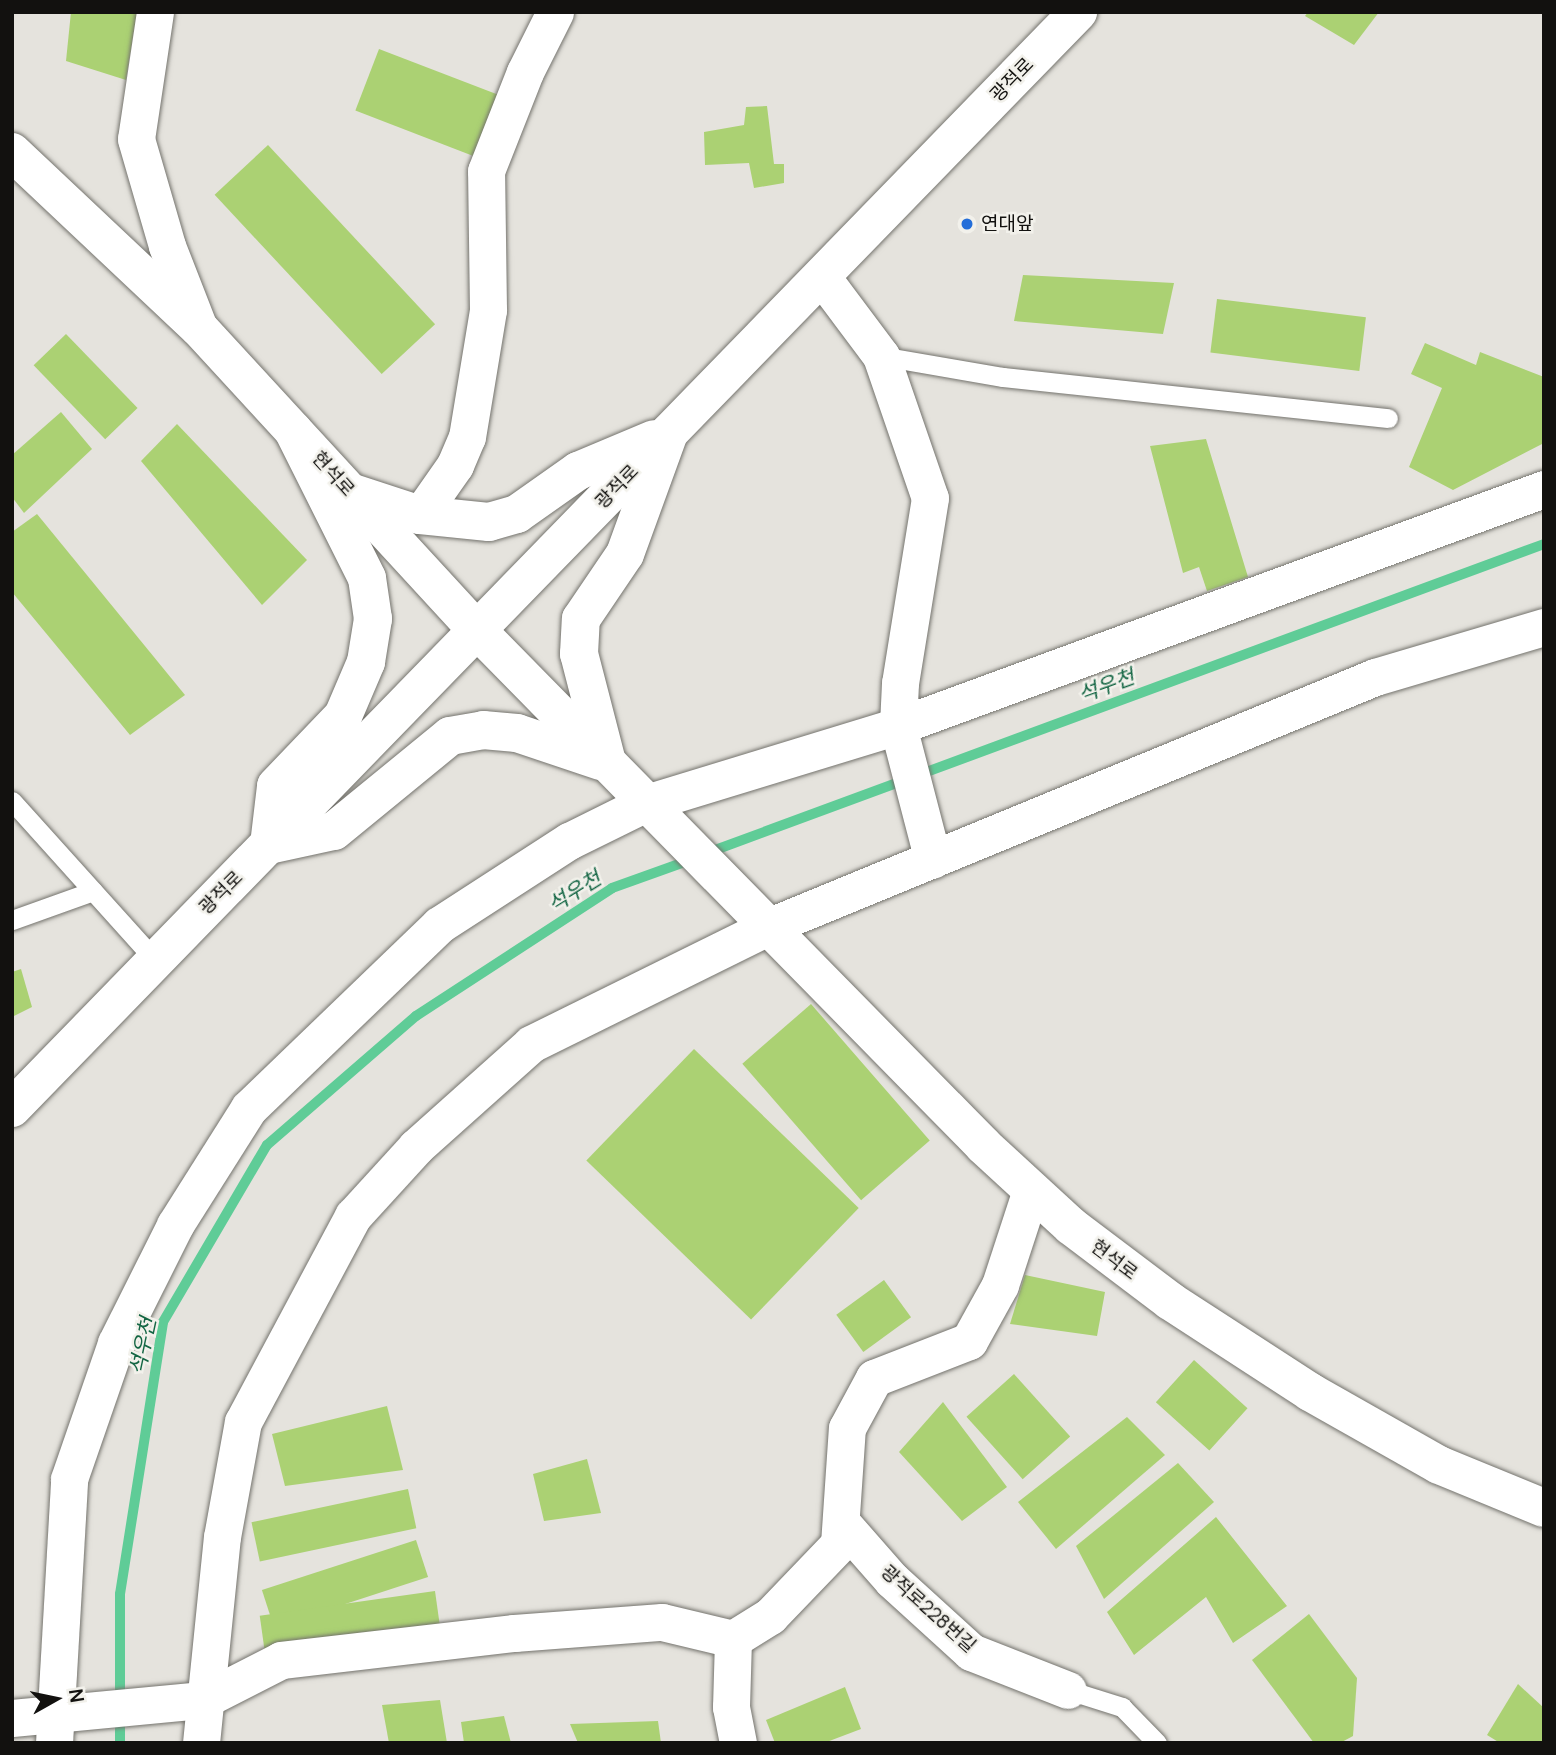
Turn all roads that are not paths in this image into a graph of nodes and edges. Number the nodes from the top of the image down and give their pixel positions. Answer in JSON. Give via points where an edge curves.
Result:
{"nodes":[{"id":1,"x":155,"y":12,"type":"edge"},
{"id":2,"x":555,"y":12,"type":"edge"},
{"id":3,"x":1078,"y":12,"type":"edge"},
{"id":4,"x":12,"y":152,"type":"edge"},
{"id":5,"x":822,"y":277,"type":"junction"},
{"id":6,"x":198,"y":328,"type":"junction"},
{"id":7,"x":881,"y":356,"type":"junction"},
{"id":8,"x":1388,"y":418,"type":"dead end"},
{"id":9,"x":293,"y":430,"type":"junction"},
{"id":10,"x":669,"y":433,"type":"junction"},
{"id":11,"x":1544,"y":489,"type":"edge"},
{"id":12,"x":350,"y":492,"type":"junction"},
{"id":13,"x":420,"y":515,"type":"junction"},
{"id":14,"x":1544,"y":627,"type":"edge"},
{"id":15,"x":477,"y":630,"type":"junction"},
{"id":16,"x":898,"y":726,"type":"junction"},
{"id":17,"x":608,"y":764,"type":"junction"},
{"id":18,"x":12,"y":801,"type":"edge"},
{"id":19,"x":646,"y":803,"type":"junction"},
{"id":20,"x":269,"y":845,"type":"junction"},
{"id":21,"x":933,"y":860,"type":"junction"},
{"id":22,"x":93,"y":891,"type":"junction"},
{"id":23,"x":764,"y":919,"type":"junction"},
{"id":24,"x":12,"y":920,"type":"edge"},
{"id":25,"x":155,"y":960,"type":"junction"},
{"id":26,"x":12,"y":1108,"type":"edge"},
{"id":27,"x":1031,"y":1190,"type":"junction"},
{"id":28,"x":1544,"y":1508,"type":"edge"},
{"id":29,"x":841,"y":1522,"type":"junction"},
{"id":30,"x":733,"y":1639,"type":"junction"},
{"id":31,"x":1068,"y":1690,"type":"joint"},
{"id":32,"x":194,"y":1702,"type":"junction"},
{"id":33,"x":12,"y":1718,"type":"edge"},
{"id":34,"x":63,"y":1721,"type":"edge"},
{"id":35,"x":201,"y":1743,"type":"edge"},
{"id":36,"x":738,"y":1743,"type":"edge"},
{"id":37,"x":1157,"y":1743,"type":"edge"}],
"edges":[{"from":1,"to":6,"type":"street","via":[[136,139],[167,246]]},
{"from":2,"to":13,"type":"street","via":[[525,72],[486,171],[488,310],[467,437],[455,465]]},
{"from":3,"to":5,"type":"street","name":"광적로"},
{"from":4,"to":6,"type":"street","name":"현석로"},
{"from":5,"to":7,"type":"street"},
{"from":5,"to":10,"type":"street","name":"광적로"},
{"from":6,"to":9,"type":"street","name":"현석로"},
{"from":7,"to":8,"type":"lane","via":[[1003,377]]},
{"from":7,"to":16,"type":"street","via":[[930,498],[900,683]]},
{"from":9,"to":12,"type":"street","name":"현석로"},
{"from":9,"to":20,"type":"street","via":[[367,578],[373,619],[366,662],[343,716],[276,786]]},
{"from":10,"to":13,"type":"street","via":[[578,471],[517,514],[488,522]]},
{"from":10,"to":15,"type":"street","name":"광적로"},
{"from":10,"to":17,"type":"street","via":[[625,554],[581,619],[579,654]]},
{"from":11,"to":16,"type":"street"},
{"from":12,"to":13,"type":"street"},
{"from":12,"to":15,"type":"street","name":"현석로"},
{"from":14,"to":21,"type":"street","via":[[1375,677]]},
{"from":15,"to":17,"type":"street","name":"현석로"},
{"from":15,"to":20,"type":"street","name":"광적로"},
{"from":16,"to":19,"type":"street"},
{"from":16,"to":21,"type":"street"},
{"from":17,"to":19,"type":"street","name":"현석로"},
{"from":17,"to":20,"type":"street","via":[[517,733],[483,730],[450,736],[334,831]]},
{"from":18,"to":22,"type":"lane"},
{"from":19,"to":23,"type":"street","name":"현석로"},
{"from":19,"to":34,"type":"street","via":[[569,841],[439,925],[249,1108],[175,1226],[116,1343],[69,1479]]},
{"from":20,"to":25,"type":"street","name":"광적로"},
{"from":21,"to":23,"type":"street"},
{"from":22,"to":24,"type":"lane"},
{"from":22,"to":25,"type":"lane"},
{"from":23,"to":27,"type":"street","name":"현석로"},
{"from":23,"to":32,"type":"street","via":[[531,1044],[416,1147],[353,1216],[243,1422]]},
{"from":25,"to":26,"type":"street","name":"광적로"},
{"from":27,"to":28,"type":"street","name":"현석로","via":[[1123,1269],[1310,1392],[1439,1465]]},
{"from":27,"to":29,"type":"street","via":[[1000,1286],[970,1341],[874,1378],[847,1427]]},
{"from":29,"to":30,"type":"street","via":[[839,1544],[770,1616]]},
{"from":29,"to":31,"type":"street","name":"광적로228번길","via":[[892,1580],[971,1652]]},
{"from":30,"to":32,"type":"street","via":[[662,1622],[486,1636],[281,1660]]},
{"from":30,"to":36,"type":"street","via":[[730,1707]]},
{"from":31,"to":37,"type":"lane","via":[[1122,1707]]},
{"from":32,"to":34,"type":"street"},
{"from":32,"to":35,"type":"street"},
{"from":33,"to":34,"type":"street"}]}
